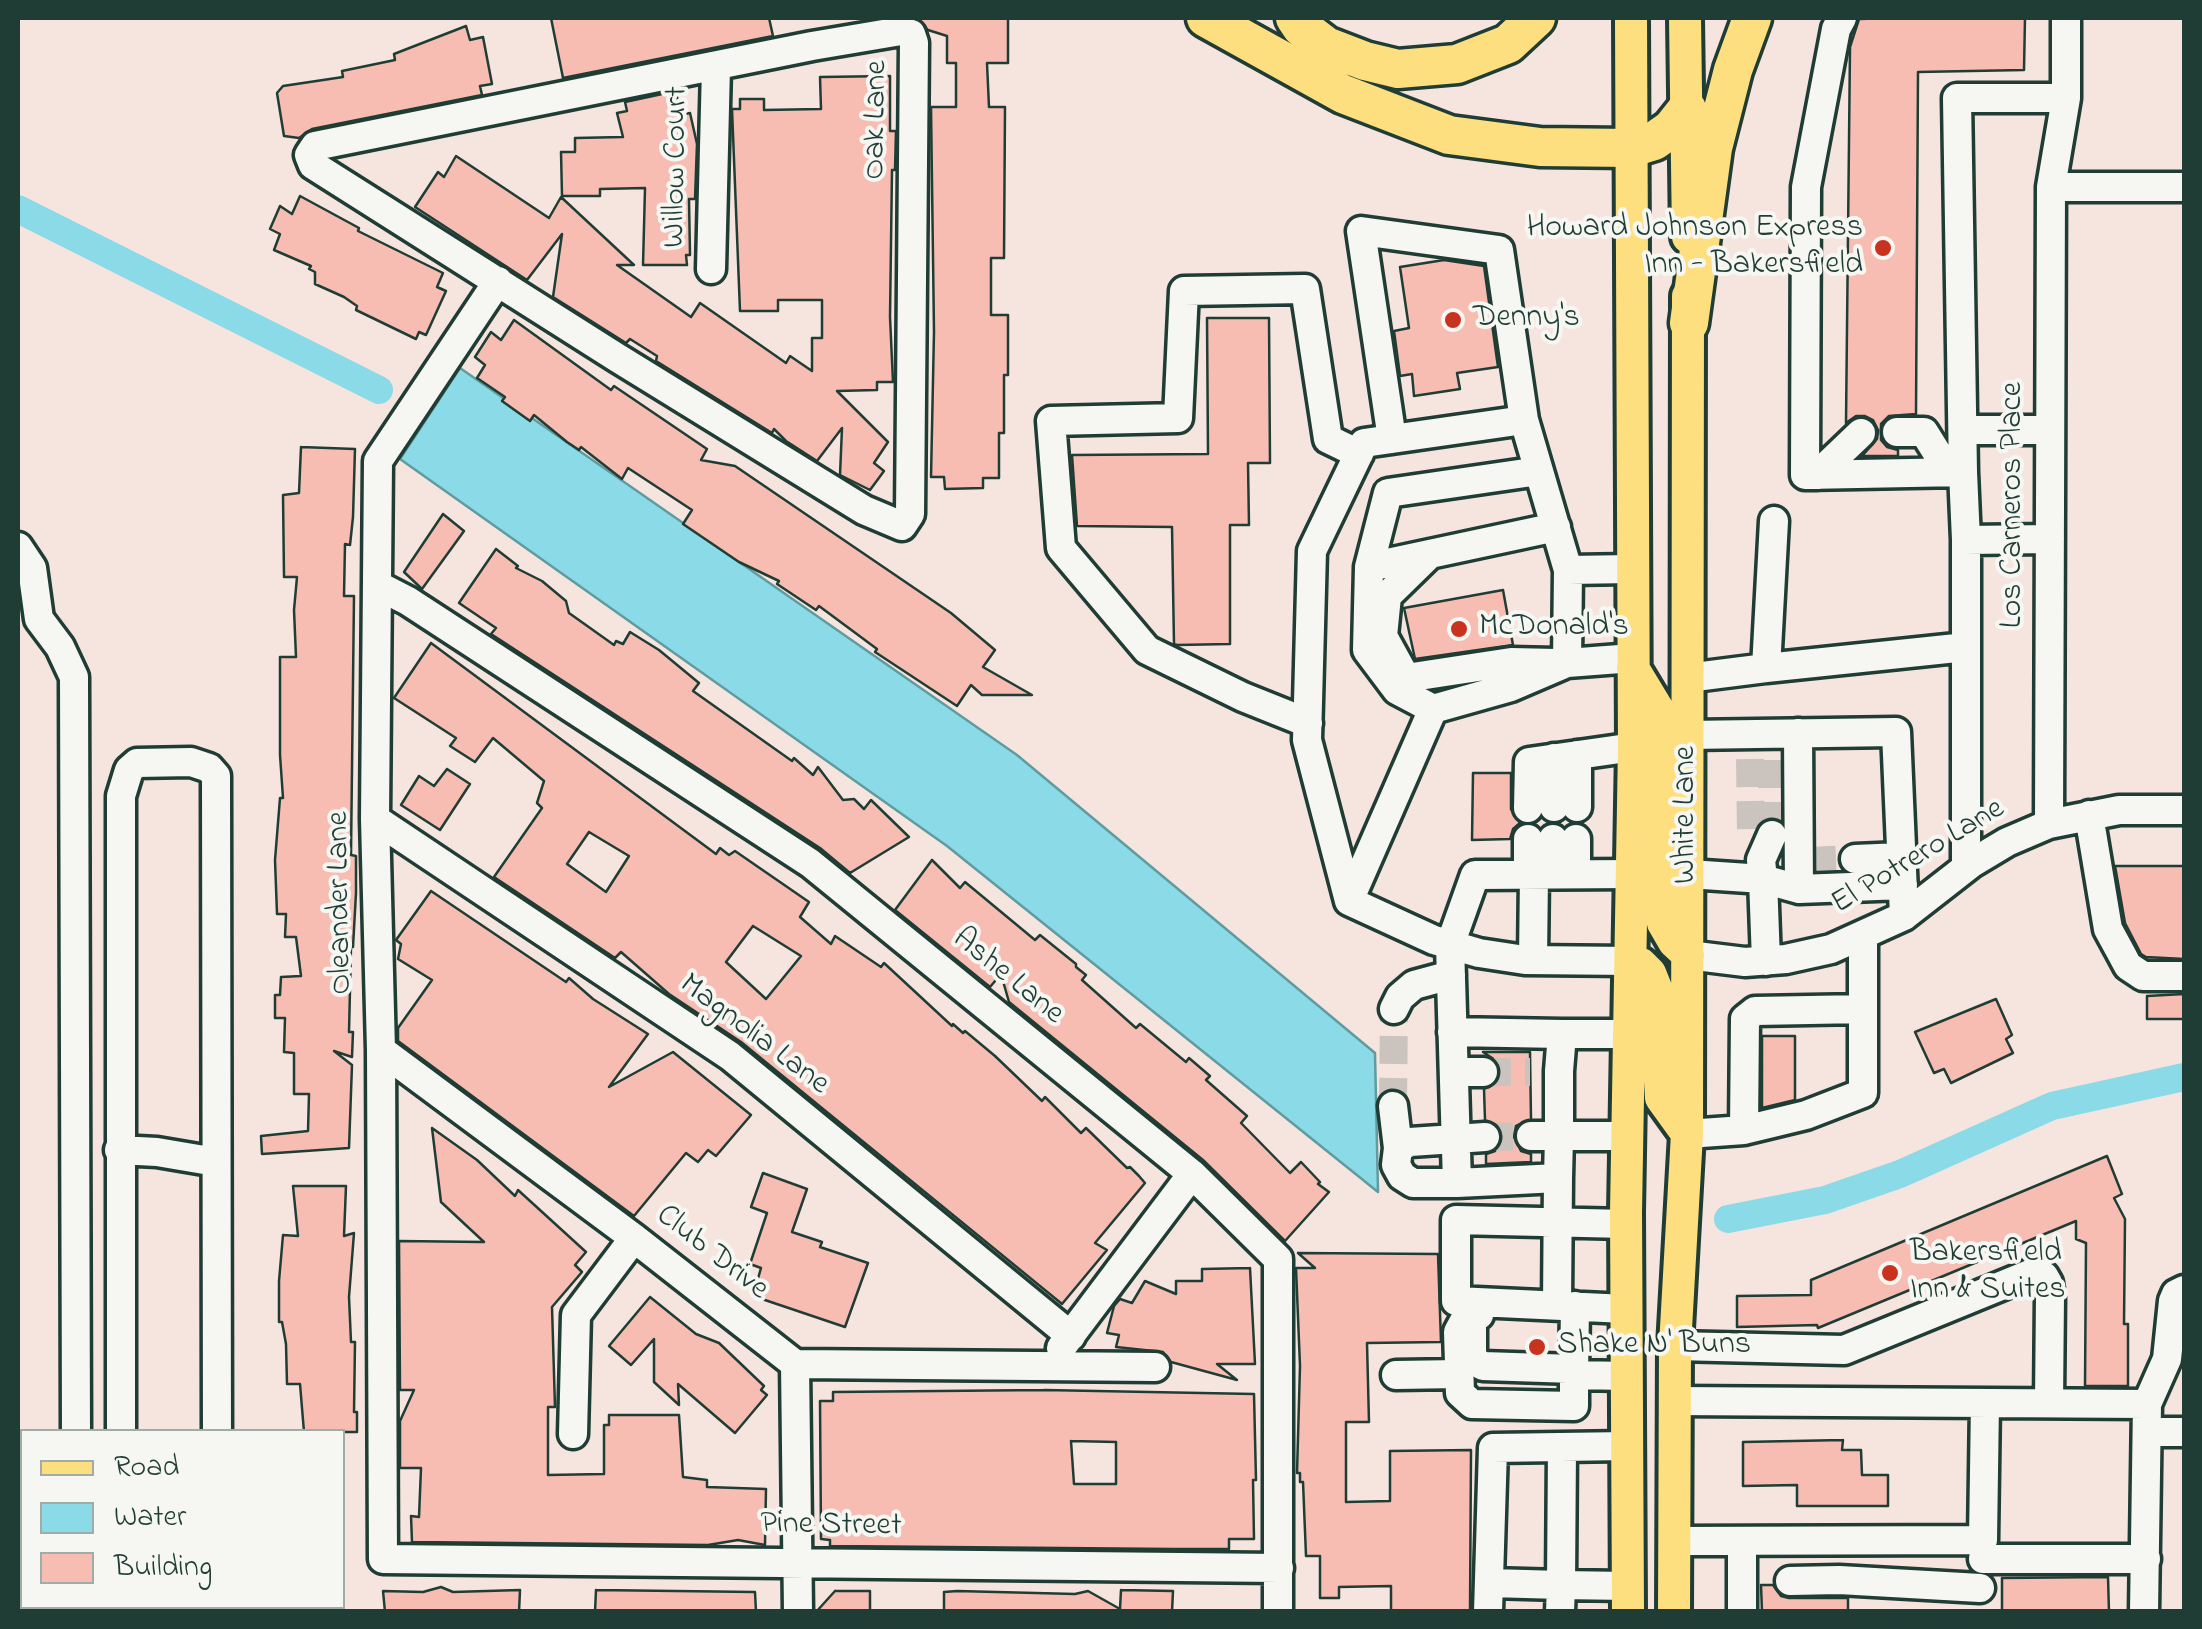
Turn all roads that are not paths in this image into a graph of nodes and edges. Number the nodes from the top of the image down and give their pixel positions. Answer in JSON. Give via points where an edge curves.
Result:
{"nodes":[{"id":1,"x":1206,"y":18,"type":"edge"},
{"id":2,"x":1295,"y":18,"type":"edge"},
{"id":3,"x":1536,"y":18,"type":"edge"},
{"id":4,"x":1631,"y":18,"type":"edge"},
{"id":5,"x":1685,"y":18,"type":"edge"},
{"id":6,"x":1752,"y":18,"type":"edge"},
{"id":7,"x":1842,"y":18,"type":"edge"},
{"id":8,"x":2066,"y":18,"type":"edge"},
{"id":9,"x":716,"y":67,"type":"junction"},
{"id":10,"x":2066,"y":98,"type":"junction"},
{"id":11,"x":1687,"y":110,"type":"junction"},
{"id":12,"x":1631,"y":148,"type":"junction"},
{"id":13,"x":2050,"y":187,"type":"junction"},
{"id":14,"x":2184,"y":187,"type":"edge"},
{"id":15,"x":711,"y":269,"type":"dead end"},
{"id":16,"x":498,"y":281,"type":"junction"},
{"id":17,"x":1688,"y":322,"type":"junction"},
{"id":18,"x":1524,"y":420,"type":"junction"},
{"id":19,"x":1963,"y":430,"type":"junction"},
{"id":20,"x":2050,"y":430,"type":"junction"},
{"id":21,"x":1861,"y":432,"type":"dead end"},
{"id":22,"x":1897,"y":432,"type":"dead end"},
{"id":23,"x":1392,"y":439,"type":"junction"},
{"id":24,"x":1359,"y":454,"type":"junction"},
{"id":25,"x":1539,"y":471,"type":"junction"},
{"id":26,"x":1956,"y":472,"type":"junction"},
{"id":27,"x":1817,"y":476,"type":"junction"},
{"id":28,"x":1774,"y":521,"type":"dead end"},
{"id":29,"x":1556,"y":528,"type":"junction"},
{"id":30,"x":1966,"y":540,"type":"junction"},
{"id":31,"x":2050,"y":540,"type":"junction"},
{"id":32,"x":18,"y":546,"type":"edge"},
{"id":33,"x":1430,"y":554,"type":"junction"},
{"id":34,"x":1368,"y":566,"type":"junction"},
{"id":35,"x":1632,"y":569,"type":"junction"},
{"id":36,"x":1568,"y":570,"type":"junction"},
{"id":37,"x":377,"y":585,"type":"junction"},
{"id":38,"x":28,"y":626,"type":"edge"},
{"id":39,"x":1966,"y":647,"type":"junction"},
{"id":40,"x":1567,"y":663,"type":"junction"},
{"id":41,"x":1633,"y":663,"type":"junction"},
{"id":42,"x":1766,"y":668,"type":"junction"},
{"id":43,"x":1687,"y":678,"type":"junction"},
{"id":44,"x":1433,"y":709,"type":"junction"},
{"id":45,"x":1308,"y":722,"type":"junction"},
{"id":46,"x":1798,"y":733,"type":"junction"},
{"id":47,"x":1687,"y":735,"type":"junction"},
{"id":48,"x":1634,"y":747,"type":"junction"},
{"id":49,"x":1566,"y":756,"type":"junction"},
{"id":50,"x":2184,"y":810,"type":"edge"},
{"id":51,"x":2089,"y":815,"type":"junction"},
{"id":52,"x":375,"y":819,"type":"junction"},
{"id":53,"x":2049,"y":824,"type":"junction"},
{"id":54,"x":1762,"y":853,"type":"junction"},
{"id":55,"x":1855,"y":859,"type":"tunnel mouth"},
{"id":56,"x":1966,"y":868,"type":"junction"},
{"id":57,"x":1802,"y":870,"type":"junction"},
{"id":58,"x":1902,"y":871,"type":"junction"},
{"id":59,"x":1548,"y":874,"type":"junction"},
{"id":60,"x":1633,"y":874,"type":"junction"},
{"id":61,"x":1688,"y":874,"type":"junction"},
{"id":62,"x":1349,"y":901,"type":"junction"},
{"id":63,"x":1904,"y":916,"type":"junction"},
{"id":64,"x":1863,"y":937,"type":"junction"},
{"id":65,"x":1450,"y":946,"type":"junction"},
{"id":66,"x":1688,"y":955,"type":"junction"},
{"id":67,"x":1533,"y":960,"type":"junction"},
{"id":68,"x":1766,"y":960,"type":"junction"},
{"id":69,"x":1632,"y":961,"type":"junction"},
{"id":70,"x":1450,"y":975,"type":"junction"},
{"id":71,"x":2184,"y":976,"type":"edge"},
{"id":72,"x":1394,"y":1010,"type":"dead end"},
{"id":73,"x":1863,"y":1010,"type":"junction"},
{"id":74,"x":1452,"y":1032,"type":"junction"},
{"id":75,"x":1562,"y":1034,"type":"junction"},
{"id":76,"x":1630,"y":1034,"type":"junction"},
{"id":77,"x":381,"y":1050,"type":"junction"},
{"id":78,"x":1560,"y":1071,"type":"junction"},
{"id":79,"x":1454,"y":1072,"type":"junction"},
{"id":80,"x":1483,"y":1072,"type":"tunnel mouth"},
{"id":81,"x":1530,"y":1072,"type":"tunnel mouth"},
{"id":82,"x":1393,"y":1106,"type":"tunnel mouth"},
{"id":83,"x":1744,"y":1130,"type":"junction"},
{"id":84,"x":1687,"y":1134,"type":"junction"},
{"id":85,"x":1531,"y":1136,"type":"tunnel mouth"},
{"id":86,"x":1560,"y":1136,"type":"junction"},
{"id":87,"x":1628,"y":1136,"type":"junction"},
{"id":88,"x":1485,"y":1137,"type":"tunnel mouth"},
{"id":89,"x":1456,"y":1139,"type":"junction"},
{"id":90,"x":1398,"y":1148,"type":"junction"},
{"id":91,"x":119,"y":1150,"type":"junction"},
{"id":92,"x":216,"y":1162,"type":"junction"},
{"id":93,"x":1192,"y":1174,"type":"junction"},
{"id":94,"x":1558,"y":1178,"type":"junction"},
{"id":95,"x":1457,"y":1183,"type":"junction"},
{"id":96,"x":1558,"y":1222,"type":"junction"},
{"id":97,"x":1626,"y":1224,"type":"junction"},
{"id":98,"x":634,"y":1238,"type":"junction"},
{"id":99,"x":2184,"y":1290,"type":"edge"},
{"id":100,"x":1514,"y":1304,"type":"junction"},
{"id":101,"x":1566,"y":1306,"type":"junction"},
{"id":102,"x":1626,"y":1309,"type":"junction"},
{"id":103,"x":1479,"y":1315,"type":"junction"},
{"id":104,"x":1070,"y":1336,"type":"junction"},
{"id":105,"x":1675,"y":1346,"type":"junction"},
{"id":106,"x":795,"y":1364,"type":"junction"},
{"id":107,"x":1047,"y":1366,"type":"junction"},
{"id":108,"x":1155,"y":1367,"type":"dead end"},
{"id":109,"x":1574,"y":1372,"type":"junction"},
{"id":110,"x":1459,"y":1374,"type":"junction"},
{"id":111,"x":1396,"y":1376,"type":"dead end"},
{"id":112,"x":1626,"y":1376,"type":"junction"},
{"id":113,"x":1675,"y":1402,"type":"junction"},
{"id":114,"x":1984,"y":1403,"type":"junction"},
{"id":115,"x":2049,"y":1403,"type":"junction"},
{"id":116,"x":2147,"y":1418,"type":"junction"},
{"id":117,"x":76,"y":1429,"type":"edge"},
{"id":118,"x":121,"y":1429,"type":"edge"},
{"id":119,"x":217,"y":1429,"type":"edge"},
{"id":120,"x":2184,"y":1432,"type":"edge"},
{"id":121,"x":574,"y":1434,"type":"dead end"},
{"id":122,"x":1627,"y":1446,"type":"junction"},
{"id":123,"x":1562,"y":1447,"type":"junction"},
{"id":124,"x":1674,"y":1541,"type":"junction"},
{"id":125,"x":1742,"y":1542,"type":"junction"},
{"id":126,"x":1983,"y":1550,"type":"junction"},
{"id":127,"x":383,"y":1559,"type":"joint"},
{"id":128,"x":2146,"y":1559,"type":"junction"},
{"id":129,"x":798,"y":1562,"type":"junction"},
{"id":130,"x":1278,"y":1568,"type":"junction"},
{"id":131,"x":1742,"y":1582,"type":"junction"},
{"id":132,"x":1561,"y":1598,"type":"edge"},
{"id":133,"x":1628,"y":1599,"type":"edge"},
{"id":134,"x":1979,"y":1600,"type":"edge"},
{"id":135,"x":1494,"y":1602,"type":"edge"},
{"id":136,"x":798,"y":1612,"type":"edge"},
{"id":137,"x":1278,"y":1612,"type":"edge"},
{"id":138,"x":1674,"y":1612,"type":"edge"},
{"id":139,"x":1742,"y":1612,"type":"edge"},
{"id":140,"x":2144,"y":1612,"type":"edge"}],
"edges":[{"from":1,"to":12,"type":"highway","via":[[1343,94],[1449,136]]},
{"from":2,"to":3,"type":"highway","via":[[1326,46],[1398,69],[1457,64],[1508,44]]},
{"from":4,"to":12,"type":"main road","name":"White Lane"},
{"from":5,"to":11,"type":"main road","name":"White Lane"},
{"from":6,"to":17,"type":"highway","via":[[1714,148]]},
{"from":7,"to":27,"type":"street","via":[[1806,187],[1805,476]]},
{"from":8,"to":10,"type":"street","name":"Los Carneros Place"},
{"from":9,"to":15,"type":"street","name":"Willow Court"},
{"from":9,"to":16,"type":"street","name":"Oak Lane","via":[[314,156]]},
{"from":9,"to":16,"type":"street","name":"Oak Lane","via":[[910,34],[905,525],[864,510]]},
{"from":10,"to":13,"type":"street","name":"Los Carneros Place"},
{"from":10,"to":19,"type":"street","via":[[1957,98]]},
{"from":11,"to":12,"type":"highway","via":[[1654,142]]},
{"from":11,"to":17,"type":"main road","name":"White Lane"},
{"from":12,"to":35,"type":"main road","name":"White Lane"},
{"from":13,"to":14,"type":"street"},
{"from":13,"to":20,"type":"street","name":"Los Carneros Place"},
{"from":16,"to":37,"type":"street","name":"Oleander Lane","via":[[378,462]]},
{"from":17,"to":43,"type":"main road","name":"White Lane"},
{"from":18,"to":23,"type":"street"},
{"from":18,"to":23,"type":"street","via":[[1498,250],[1361,231]]},
{"from":18,"to":25,"type":"street"},
{"from":19,"to":20,"type":"street"},
{"from":19,"to":26,"type":"street"},
{"from":20,"to":31,"type":"street","name":"Los Carneros Place"},
{"from":21,"to":27,"type":"street"},
{"from":22,"to":26,"type":"street","via":[[1924,432]]},
{"from":23,"to":24,"type":"street","via":[[1364,443]]},
{"from":24,"to":45,"type":"street","via":[[1312,551]]},
{"from":24,"to":45,"type":"street","via":[[1328,438],[1305,289],[1184,291],[1178,418],[1051,420],[1061,548],[1147,650]]},
{"from":25,"to":29,"type":"street"},
{"from":25,"to":34,"type":"street","via":[[1388,493]]},
{"from":26,"to":27,"type":"street"},
{"from":26,"to":30,"type":"street"},
{"from":28,"to":42,"type":"street"},
{"from":29,"to":33,"type":"street"},
{"from":29,"to":36,"type":"street"},
{"from":30,"to":31,"type":"street"},
{"from":30,"to":39,"type":"street"},
{"from":31,"to":53,"type":"street","name":"Los Carneros Place"},
{"from":32,"to":38,"type":"street","via":[[32,568]]},
{"from":33,"to":34,"type":"street"},
{"from":33,"to":40,"type":"street","via":[[1388,596],[1383,636],[1406,678],[1511,662]]},
{"from":34,"to":44,"type":"street","via":[[1367,650],[1397,690]]},
{"from":35,"to":36,"type":"street"},
{"from":35,"to":41,"type":"main road","name":"White Lane"},
{"from":36,"to":40,"type":"street"},
{"from":37,"to":52,"type":"street","name":"Oleander Lane"},
{"from":37,"to":93,"type":"street","name":"Ashe Lane","via":[[810,863]]},
{"from":38,"to":117,"type":"street","via":[[60,647],[74,677]]},
{"from":39,"to":42,"type":"street"},
{"from":39,"to":56,"type":"street"},
{"from":40,"to":41,"type":"street"},
{"from":40,"to":44,"type":"street"},
{"from":41,"to":48,"type":"main road","name":"White Lane"},
{"from":41,"to":66,"type":"main road","via":[[1658,711],[1659,902],[1663,923]]},
{"from":42,"to":43,"type":"street"},
{"from":43,"to":47,"type":"main road","name":"White Lane"},
{"from":44,"to":62,"type":"street"},
{"from":45,"to":62,"type":"street"},
{"from":46,"to":47,"type":"street","via":[[1762,749]]},
{"from":46,"to":57,"type":"street"},
{"from":46,"to":58,"type":"street","via":[[1896,732]]},
{"from":47,"to":61,"type":"main road","name":"White Lane"},
{"from":48,"to":49,"type":"street"},
{"from":48,"to":60,"type":"main road","name":"White Lane"},
{"from":49,"to":49,"type":"street","via":[[1553,807],[1528,762]]},
{"from":50,"to":51,"type":"street","name":"El Potrero Lane"},
{"from":51,"to":53,"type":"street","name":"El Potrero Lane"},
{"from":51,"to":71,"type":"street","via":[[2108,928],[2128,966],[2143,976]]},
{"from":52,"to":77,"type":"street","name":"Oleander Lane"},
{"from":52,"to":104,"type":"street","name":"Magnolia Lane","via":[[730,1056]]},
{"from":53,"to":56,"type":"street","name":"El Potrero Lane"},
{"from":54,"to":57,"type":"street"},
{"from":54,"to":61,"type":"street"},
{"from":54,"to":68,"type":"street"},
{"from":55,"to":58,"type":"street"},
{"from":56,"to":63,"type":"street","name":"El Potrero Lane"},
{"from":57,"to":58,"type":"street"},
{"from":58,"to":63,"type":"street"},
{"from":59,"to":59,"type":"street","via":[[1552,839]]},
{"from":59,"to":60,"type":"street"},
{"from":59,"to":65,"type":"street","via":[[1475,875]]},
{"from":59,"to":67,"type":"street"},
{"from":60,"to":69,"type":"main road","name":"White Lane"},
{"from":61,"to":66,"type":"main road","name":"White Lane"},
{"from":62,"to":65,"type":"street"},
{"from":63,"to":64,"type":"street","name":"El Potrero Lane"},
{"from":64,"to":68,"type":"street","name":"El Potrero Lane"},
{"from":64,"to":73,"type":"street"},
{"from":65,"to":67,"type":"street"},
{"from":65,"to":70,"type":"street"},
{"from":66,"to":68,"type":"street","name":"El Potrero Lane"},
{"from":66,"to":84,"type":"main road","name":"White Lane"},
{"from":67,"to":69,"type":"street"},
{"from":69,"to":76,"type":"main road","name":"White Lane"},
{"from":69,"to":84,"type":"main road","via":[[1650,972],[1656,988],[1661,1098]]},
{"from":70,"to":72,"type":"street","via":[[1414,985]]},
{"from":70,"to":74,"type":"street"},
{"from":73,"to":83,"type":"street","via":[[1863,1093]]},
{"from":73,"to":83,"type":"street","via":[[1756,1011],[1745,1018]]},
{"from":74,"to":75,"type":"street"},
{"from":74,"to":79,"type":"street"},
{"from":75,"to":76,"type":"street"},
{"from":75,"to":78,"type":"street"},
{"from":76,"to":87,"type":"main road","name":"White Lane"},
{"from":77,"to":98,"type":"street","name":"Club Drive"},
{"from":77,"to":127,"type":"street","name":"Oleander Lane"},
{"from":78,"to":81,"type":"street"},
{"from":78,"to":86,"type":"street"},
{"from":79,"to":80,"type":"street"},
{"from":79,"to":89,"type":"street"},
{"from":82,"to":90,"type":"street"},
{"from":83,"to":84,"type":"street"},
{"from":84,"to":105,"type":"main road","name":"White Lane"},
{"from":85,"to":86,"type":"street"},
{"from":86,"to":87,"type":"street"},
{"from":86,"to":94,"type":"street"},
{"from":87,"to":97,"type":"main road","name":"White Lane"},
{"from":88,"to":89,"type":"street"},
{"from":89,"to":90,"type":"street"},
{"from":89,"to":95,"type":"street"},
{"from":90,"to":95,"type":"street","via":[[1396,1165],[1413,1184]]},
{"from":91,"to":92,"type":"street"},
{"from":91,"to":92,"type":"street","via":[[121,796],[137,764],[191,762],[216,776]]},
{"from":91,"to":118,"type":"street"},
{"from":92,"to":119,"type":"street"},
{"from":93,"to":104,"type":"street"},
{"from":93,"to":130,"type":"street","name":"Ashe Lane","via":[[1278,1260]]},
{"from":94,"to":95,"type":"street"},
{"from":94,"to":96,"type":"street"},
{"from":96,"to":97,"type":"street"},
{"from":96,"to":100,"type":"street","via":[[1456,1220],[1456,1301]]},
{"from":96,"to":101,"type":"street"},
{"from":97,"to":102,"type":"main road","name":"White Lane"},
{"from":98,"to":106,"type":"street","name":"Club Drive"},
{"from":98,"to":121,"type":"street","via":[[576,1315]]},
{"from":99,"to":116,"type":"street","via":[[2173,1300],[2167,1359]]},
{"from":100,"to":101,"type":"street"},
{"from":100,"to":103,"type":"street"},
{"from":101,"to":102,"type":"street"},
{"from":101,"to":109,"type":"street"},
{"from":102,"to":112,"type":"main road","name":"White Lane"},
{"from":103,"to":109,"type":"street","via":[[1471,1330],[1472,1358],[1483,1366]]},
{"from":103,"to":110,"type":"street","via":[[1458,1332]]},
{"from":104,"to":107,"type":"street"},
{"from":105,"to":113,"type":"main road","name":"White Lane"},
{"from":105,"to":115,"type":"street","via":[[1844,1350],[2038,1274],[2050,1296]]},
{"from":106,"to":107,"type":"street"},
{"from":106,"to":129,"type":"street"},
{"from":107,"to":108,"type":"street"},
{"from":109,"to":110,"type":"street","via":[[1574,1406],[1472,1404],[1460,1393]]},
{"from":109,"to":112,"type":"street"},
{"from":110,"to":111,"type":"street"},
{"from":112,"to":122,"type":"main road","name":"White Lane"},
{"from":113,"to":114,"type":"street"},
{"from":113,"to":124,"type":"main road","name":"White Lane"},
{"from":114,"to":115,"type":"street"},
{"from":114,"to":126,"type":"street"},
{"from":115,"to":116,"type":"street"},
{"from":116,"to":120,"type":"street"},
{"from":116,"to":128,"type":"street"},
{"from":122,"to":123,"type":"street"},
{"from":122,"to":133,"type":"main road","name":"White Lane"},
{"from":123,"to":132,"type":"street"},
{"from":123,"to":135,"type":"street","via":[[1493,1448]]},
{"from":124,"to":125,"type":"street"},
{"from":124,"to":138,"type":"main road","name":"White Lane"},
{"from":125,"to":126,"type":"street"},
{"from":125,"to":131,"type":"street"},
{"from":126,"to":128,"type":"street"},
{"from":126,"to":134,"type":"street"},
{"from":127,"to":129,"type":"street","name":"Pine Street"},
{"from":128,"to":140,"type":"street"},
{"from":129,"to":130,"type":"street","name":"Pine Street"},
{"from":129,"to":136,"type":"street"},
{"from":130,"to":137,"type":"street","name":"Ashe Lane"},
{"from":131,"to":134,"type":"street","via":[[1839,1580]]},
{"from":131,"to":139,"type":"street"},
{"from":132,"to":133,"type":"street"},
{"from":132,"to":135,"type":"street"}]}
